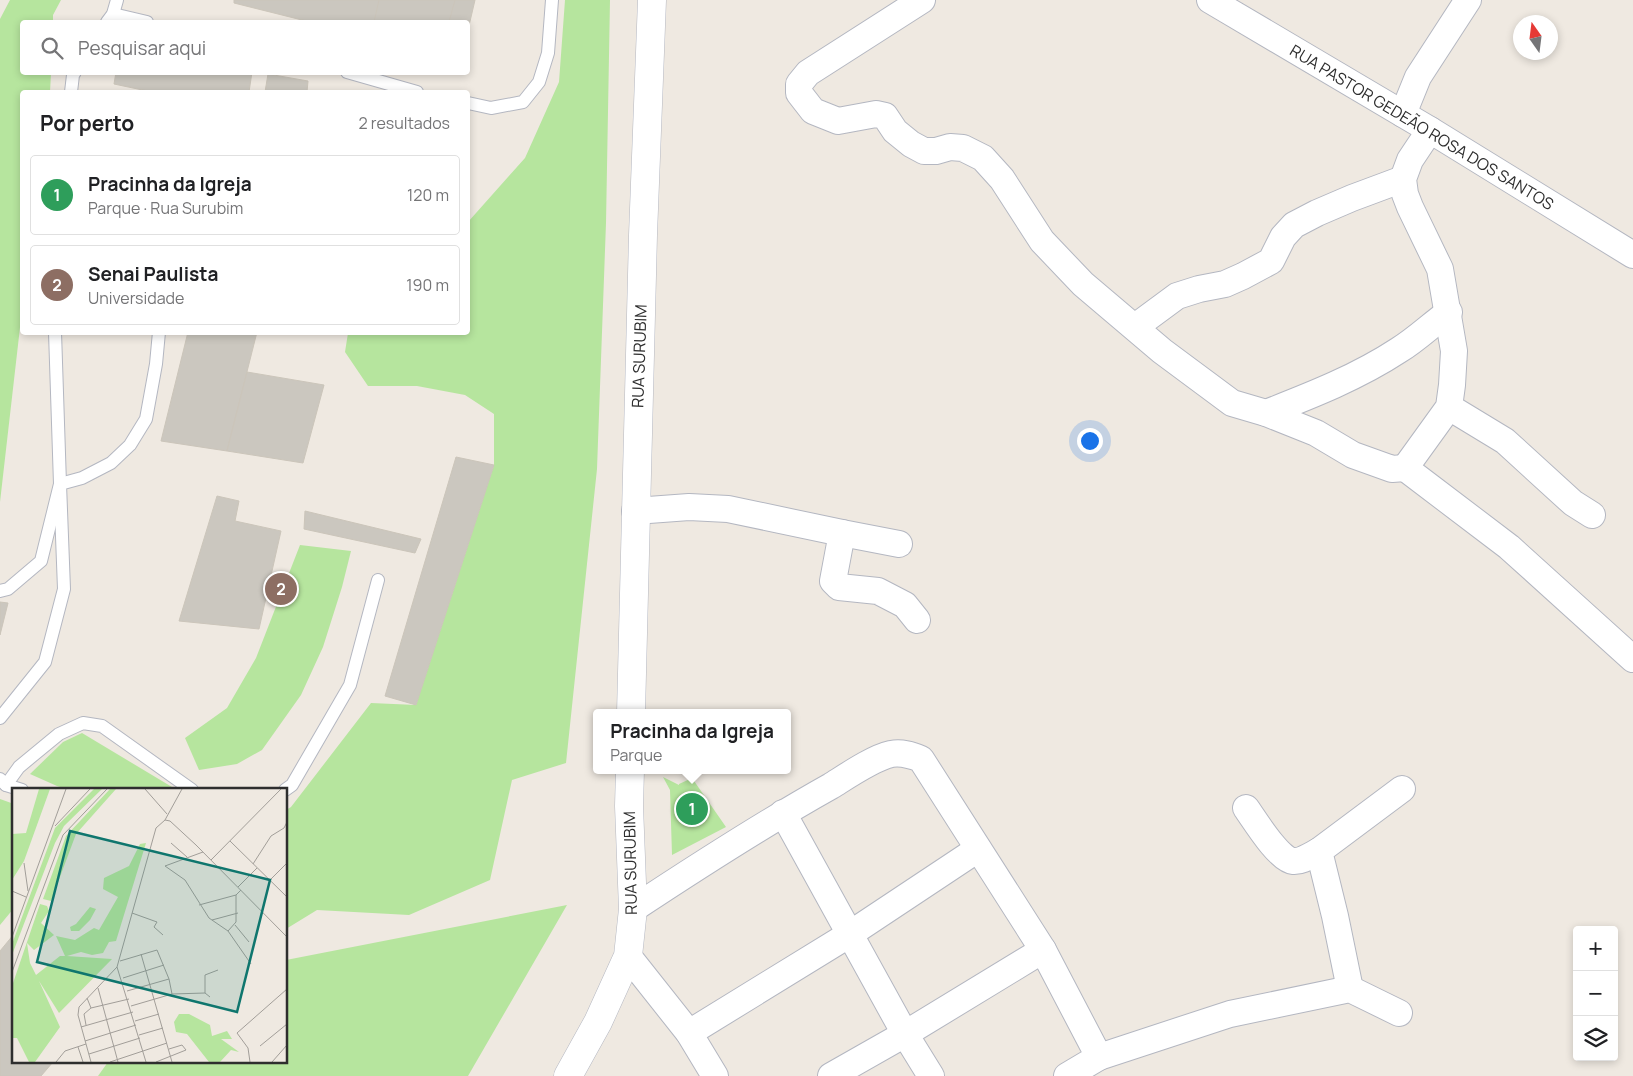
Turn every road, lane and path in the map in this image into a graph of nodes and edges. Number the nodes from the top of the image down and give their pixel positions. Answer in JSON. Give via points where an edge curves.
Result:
{"nodes":[{"id":1,"x":118,"y":0,"type":"edge"},
{"id":2,"x":552,"y":0,"type":"edge"},
{"id":3,"x":652,"y":0,"type":"edge"},
{"id":4,"x":922,"y":0,"type":"edge"},
{"id":5,"x":1210,"y":0,"type":"edge"},
{"id":6,"x":1468,"y":0,"type":"edge"},
{"id":7,"x":110,"y":18,"type":"edge"},
{"id":8,"x":128,"y":20,"type":"edge"},
{"id":9,"x":73,"y":75,"type":"edge"},
{"id":10,"x":358,"y":75,"type":"edge"},
{"id":11,"x":71,"y":90,"type":"edge"},
{"id":12,"x":410,"y":90,"type":"edge"},
{"id":13,"x":470,"y":103,"type":"edge"},
{"id":14,"x":1403,"y":114,"type":"junction"},
{"id":15,"x":1430,"y":130,"type":"junction"},
{"id":16,"x":1403,"y":179,"type":"junction"},
{"id":17,"x":1633,"y":255,"type":"edge"},
{"id":18,"x":1449,"y":312,"type":"junction"},
{"id":19,"x":1134,"y":327,"type":"junction"},
{"id":20,"x":55,"y":335,"type":"edge"},
{"id":21,"x":159,"y":335,"type":"edge"},
{"id":22,"x":1449,"y":407,"type":"junction"},
{"id":23,"x":1266,"y":412,"type":"junction"},
{"id":24,"x":1405,"y":468,"type":"junction"},
{"id":25,"x":60,"y":484,"type":"junction"},
{"id":26,"x":635,"y":511,"type":"junction"},
{"id":27,"x":1592,"y":515,"type":"dead end"},
{"id":28,"x":842,"y":533,"type":"junction"},
{"id":29,"x":899,"y":544,"type":"dead end"},
{"id":30,"x":378,"y":580,"type":"dead end"},
{"id":31,"x":0,"y":591,"type":"edge"},
{"id":32,"x":917,"y":620,"type":"dead end"},
{"id":33,"x":1633,"y":659,"type":"edge"},
{"id":34,"x":631,"y":709,"type":"edge"},
{"id":35,"x":0,"y":718,"type":"edge"},
{"id":36,"x":630,"y":774,"type":"edge"},
{"id":37,"x":3,"y":782,"type":"edge"},
{"id":38,"x":17,"y":788,"type":"edge"},
{"id":39,"x":189,"y":788,"type":"edge"},
{"id":40,"x":288,"y":788,"type":"edge"},
{"id":41,"x":1402,"y":789,"type":"dead end"},
{"id":42,"x":1246,"y":808,"type":"dead end"},
{"id":43,"x":782,"y":813,"type":"junction"},
{"id":44,"x":978,"y":849,"type":"junction"},
{"id":45,"x":1319,"y":851,"type":"junction"},
{"id":46,"x":633,"y":909,"type":"junction"},
{"id":47,"x":850,"y":934,"type":"junction"},
{"id":48,"x":1043,"y":950,"type":"junction"},
{"id":49,"x":628,"y":956,"type":"junction"},
{"id":50,"x":1350,"y":989,"type":"junction"},
{"id":51,"x":1399,"y":1013,"type":"dead end"},
{"id":52,"x":689,"y":1033,"type":"junction"},
{"id":53,"x":905,"y":1034,"type":"junction"},
{"id":54,"x":1099,"y":1057,"type":"junction"},
{"id":55,"x":568,"y":1076,"type":"edge"},
{"id":56,"x":715,"y":1076,"type":"edge"},
{"id":57,"x":832,"y":1076,"type":"edge"},
{"id":58,"x":931,"y":1076,"type":"edge"},
{"id":59,"x":1067,"y":1076,"type":"edge"}],
"edges":[{"from":1,"to":7,"type":"lane"},
{"from":2,"to":13,"type":"lane","via":[[548,53],[539,82],[523,102],[491,108]]},
{"from":3,"to":26,"type":"street","name":"RUA SURUBIM"},
{"from":4,"to":19,"type":"street","via":[[808,73],[799,84],[799,93],[813,111],[827,118],[838,121],[876,114],[885,116],[895,131],[924,151],[963,148],[983,158],[1002,179],[1042,241],[1083,284]]},
{"from":5,"to":14,"type":"street","name":"RUA PASTOR GEDEÃO ROSA DOS SANTOS"},
{"from":6,"to":14,"type":"street","via":[[1418,77]]},
{"from":7,"to":8,"type":"lane"},
{"from":9,"to":11,"type":"lane"},
{"from":10,"to":12,"type":"lane"},
{"from":14,"to":15,"type":"street","name":"RUA PASTOR GEDEÃO ROSA DOS SANTOS"},
{"from":15,"to":16,"type":"street","via":[[1410,160]]},
{"from":15,"to":17,"type":"street","name":"RUA PASTOR GEDEÃO ROSA DOS SANTOS"},
{"from":16,"to":18,"type":"street","via":[[1405,194],[1440,268]]},
{"from":16,"to":19,"type":"street","via":[[1294,225],[1271,261],[1225,284],[1177,296]]},
{"from":18,"to":22,"type":"street","via":[[1454,351]]},
{"from":18,"to":23,"type":"street","via":[[1401,349],[1362,372]]},
{"from":19,"to":23,"type":"street","via":[[1232,402]]},
{"from":20,"to":25,"type":"lane"},
{"from":21,"to":25,"type":"lane","via":[[146,419],[130,445],[111,463],[82,478]]},
{"from":22,"to":24,"type":"street"},
{"from":22,"to":27,"type":"street","via":[[1505,441],[1573,503]]},
{"from":23,"to":24,"type":"street","via":[[1316,433],[1353,455],[1392,469]]},
{"from":24,"to":33,"type":"street","via":[[1509,547]]},
{"from":25,"to":31,"type":"lane","via":[[41,561],[8,589]]},
{"from":25,"to":35,"type":"lane","via":[[64,589],[45,662]]},
{"from":26,"to":28,"type":"street","via":[[689,507],[728,510]]},
{"from":26,"to":34,"type":"street","name":"RUA SURUBIM"},
{"from":28,"to":29,"type":"street"},
{"from":28,"to":32,"type":"street","via":[[833,581],[839,586],[878,591],[905,605]]},
{"from":30,"to":40,"type":"lane","via":[[350,685]]},
{"from":36,"to":46,"type":"street","name":"RUA SURUBIM"},
{"from":37,"to":38,"type":"lane"},
{"from":37,"to":39,"type":"lane","via":[[59,734],[83,723],[102,726]]},
{"from":41,"to":45,"type":"street"},
{"from":42,"to":45,"type":"street","via":[[1288,860],[1300,860]]},
{"from":43,"to":44,"type":"street","via":[[882,757],[911,754],[921,759]]},
{"from":43,"to":46,"type":"street"},
{"from":43,"to":47,"type":"street"},
{"from":44,"to":47,"type":"street"},
{"from":44,"to":48,"type":"street"},
{"from":45,"to":50,"type":"street"},
{"from":46,"to":49,"type":"street","name":"RUA SURUBIM"},
{"from":47,"to":52,"type":"street"},
{"from":47,"to":53,"type":"street"},
{"from":48,"to":53,"type":"street"},
{"from":48,"to":54,"type":"street"},
{"from":49,"to":52,"type":"street"},
{"from":49,"to":55,"type":"street","name":"RUA SURUBIM","via":[[598,1022]]},
{"from":50,"to":51,"type":"street"},
{"from":50,"to":54,"type":"street","via":[[1230,1014]]},
{"from":52,"to":56,"type":"street"},
{"from":53,"to":57,"type":"street"},
{"from":53,"to":58,"type":"street"},
{"from":54,"to":59,"type":"street"}]}
